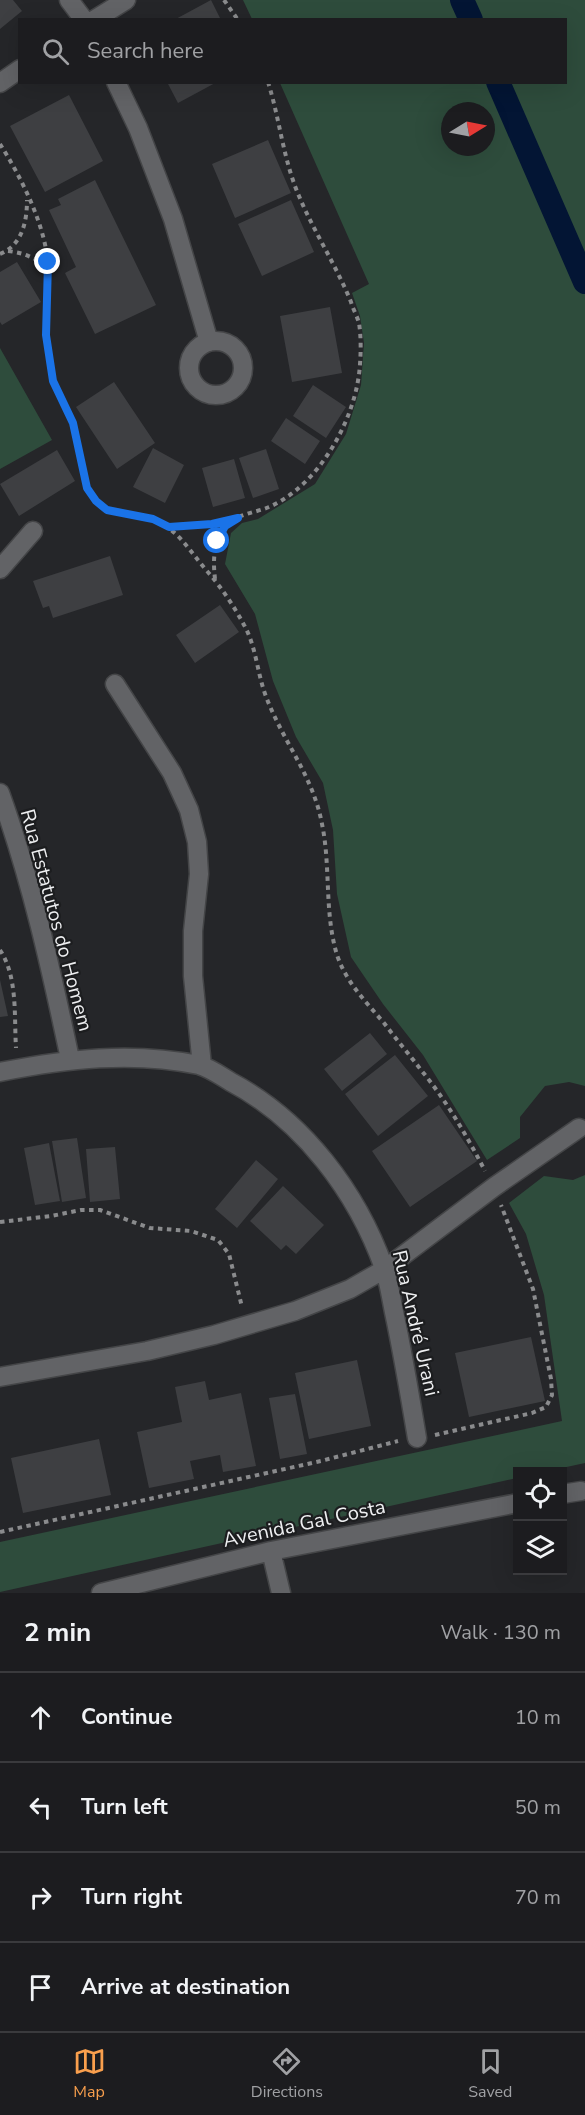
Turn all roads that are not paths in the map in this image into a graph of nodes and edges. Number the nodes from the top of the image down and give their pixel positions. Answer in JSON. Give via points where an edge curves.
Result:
{"nodes":[{"id":1,"x":69,"y":0,"type":"edge"},
{"id":2,"x":126,"y":0,"type":"edge"},
{"id":3,"x":82,"y":18,"type":"edge"},
{"id":4,"x":97,"y":18,"type":"edge"},
{"id":5,"x":18,"y":70,"type":"edge"},
{"id":6,"x":0,"y":83,"type":"edge"},
{"id":7,"x":117,"y":84,"type":"edge"},
{"id":8,"x":209,"y":342,"type":"dead end"},
{"id":9,"x":33,"y":531,"type":"dead end"},
{"id":10,"x":0,"y":569,"type":"edge"},
{"id":11,"x":115,"y":684,"type":"dead end"},
{"id":12,"x":0,"y":793,"type":"edge"},
{"id":13,"x":69,"y":1059,"type":"junction"},
{"id":14,"x":202,"y":1066,"type":"junction"},
{"id":15,"x":9,"y":1070,"type":"edge"},
{"id":16,"x":579,"y":1128,"type":"dead end"},
{"id":17,"x":385,"y":1269,"type":"junction"},
{"id":18,"x":0,"y":1377,"type":"edge"},
{"id":19,"x":417,"y":1438,"type":"dead end"},
{"id":20,"x":581,"y":1491,"type":"dead end"},
{"id":21,"x":567,"y":1493,"type":"edge"},
{"id":22,"x":513,"y":1504,"type":"edge"},
{"id":23,"x":271,"y":1551,"type":"junction"},
{"id":24,"x":101,"y":1593,"type":"edge"},
{"id":25,"x":281,"y":1593,"type":"edge"}],
"edges":[{"from":1,"to":3,"type":"street"},
{"from":2,"to":4,"type":"street"},
{"from":5,"to":6,"type":"street"},
{"from":7,"to":8,"type":"street","via":[[173,219]]},
{"from":9,"to":10,"type":"street"},
{"from":11,"to":14,"type":"street","via":[[172,773],[189,810],[197,842],[193,976]]},
{"from":12,"to":13,"type":"street","name":"Rua Estatutos do Homem","via":[[21,851],[51,967]]},
{"from":13,"to":14,"type":"street","name":"Rua André Urani","via":[[128,1057]]},
{"from":13,"to":15,"type":"street","name":"Rua André Urani"},
{"from":14,"to":17,"type":"street","name":"Rua André Urani","via":[[242,1087],[288,1120],[330,1167],[362,1216]]},
{"from":16,"to":17,"type":"street"},
{"from":17,"to":18,"type":"street","via":[[350,1289],[247,1326],[147,1351]]},
{"from":17,"to":19,"type":"street","name":"Rua André Urani"},
{"from":20,"to":21,"type":"street"},
{"from":22,"to":23,"type":"street","name":"Avenida Gal Costa"},
{"from":23,"to":24,"type":"street","name":"Avenida Gal Costa"},
{"from":23,"to":25,"type":"street"}]}
